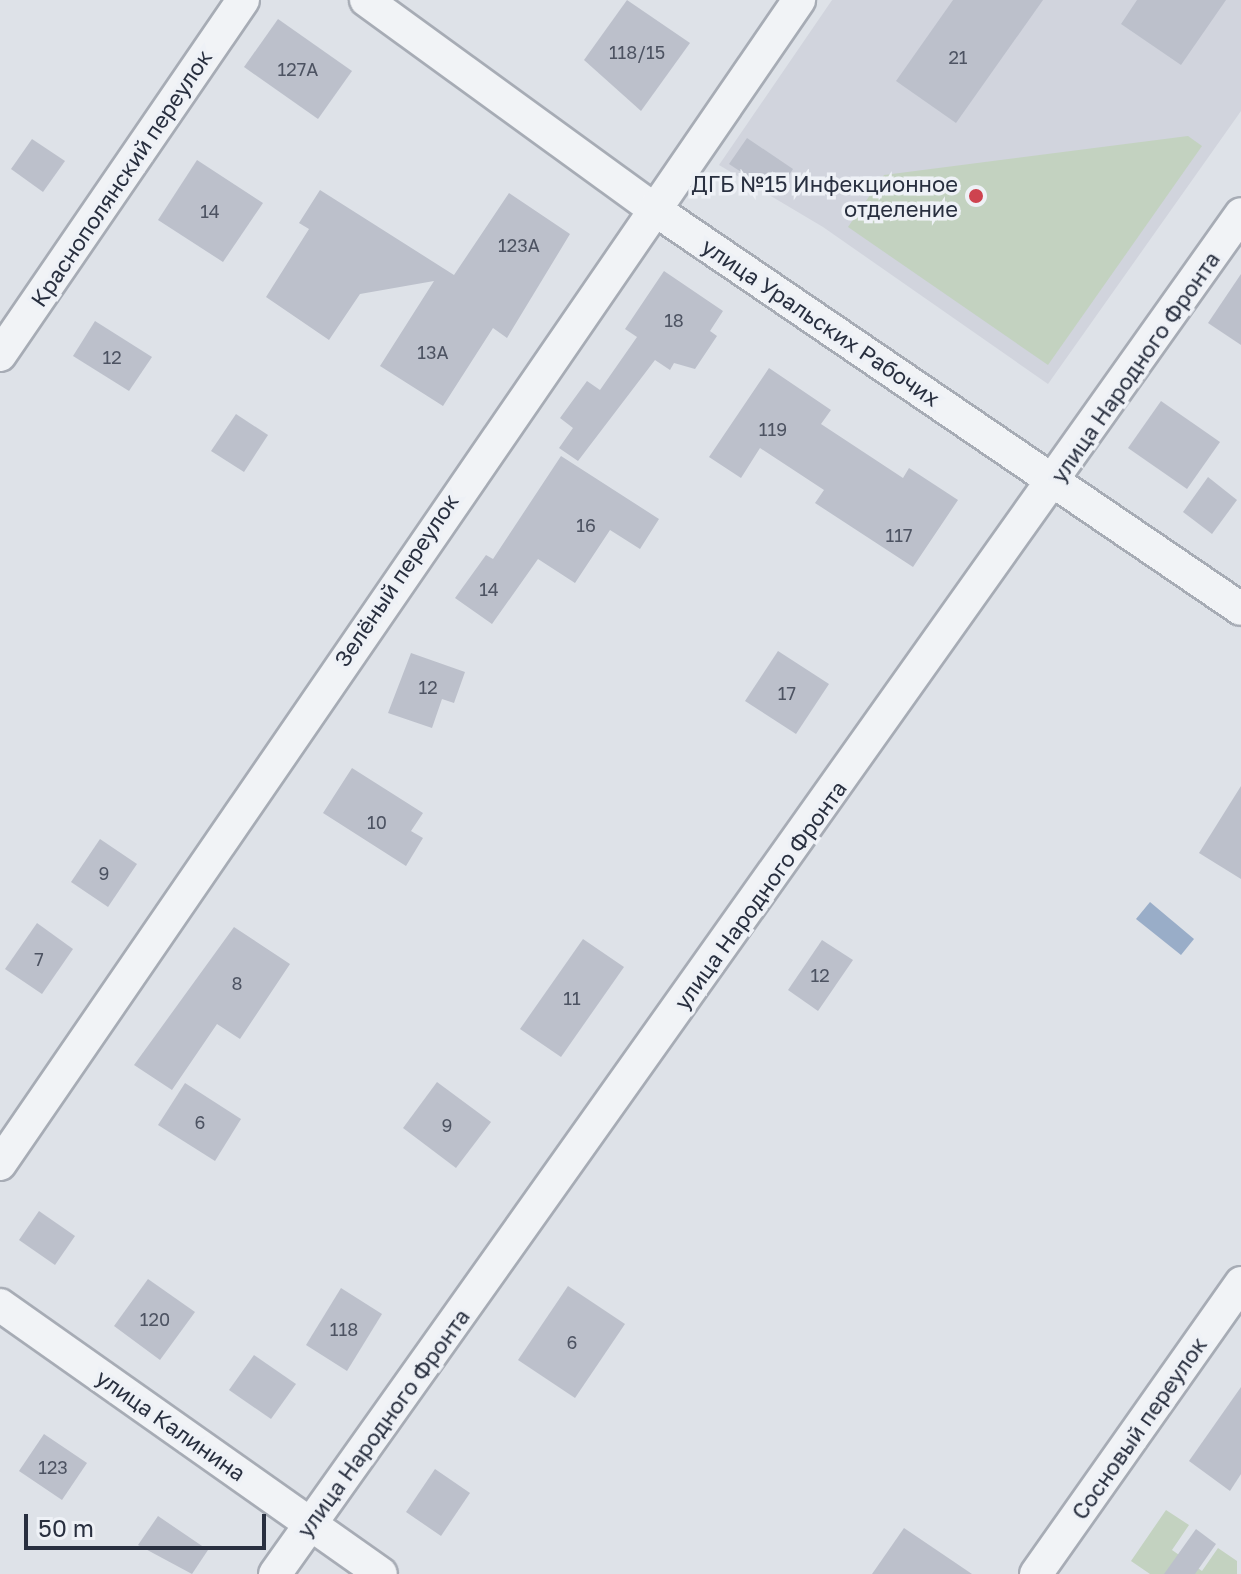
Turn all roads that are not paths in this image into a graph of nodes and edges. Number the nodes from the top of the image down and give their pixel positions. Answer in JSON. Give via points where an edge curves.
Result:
{"nodes":[{"id":1,"x":243,"y":0,"type":"edge"},
{"id":2,"x":366,"y":0,"type":"edge"},
{"id":3,"x":799,"y":0,"type":"edge"},
{"id":4,"x":654,"y":209,"type":"junction"},
{"id":5,"x":1241,"y":214,"type":"edge"},
{"id":6,"x":0,"y":355,"type":"edge"},
{"id":7,"x":1057,"y":481,"type":"junction"},
{"id":8,"x":1241,"y":609,"type":"edge"},
{"id":9,"x":0,"y":1164,"type":"edge"},
{"id":10,"x":1241,"y":1283,"type":"edge"},
{"id":11,"x":0,"y":1305,"type":"edge"},
{"id":12,"x":311,"y":1523,"type":"junction"},
{"id":13,"x":275,"y":1574,"type":"edge"},
{"id":14,"x":381,"y":1574,"type":"edge"},
{"id":15,"x":1036,"y":1574,"type":"edge"}],
"edges":[{"from":1,"to":6,"type":"street","name":"Краснополянский переулок"},
{"from":2,"to":4,"type":"street","name":"улица Уральских Рабочих"},
{"from":3,"to":4,"type":"street","name":"Зелёный переулок"},
{"from":4,"to":7,"type":"street","name":"улица Уральских Рабочих"},
{"from":4,"to":9,"type":"street","name":"Зелёный переулок"},
{"from":5,"to":7,"type":"street","name":"улица Народного Фронта"},
{"from":7,"to":8,"type":"street","name":"улица Уральских Рабочих"},
{"from":7,"to":12,"type":"street","name":"улица Народного Фронта"},
{"from":10,"to":15,"type":"street","name":"Сосновый переулок"},
{"from":11,"to":12,"type":"street","name":"улица Калинина"},
{"from":12,"to":13,"type":"street","name":"улица Народного Фронта"},
{"from":12,"to":14,"type":"street","name":"улица Калинина"}]}
